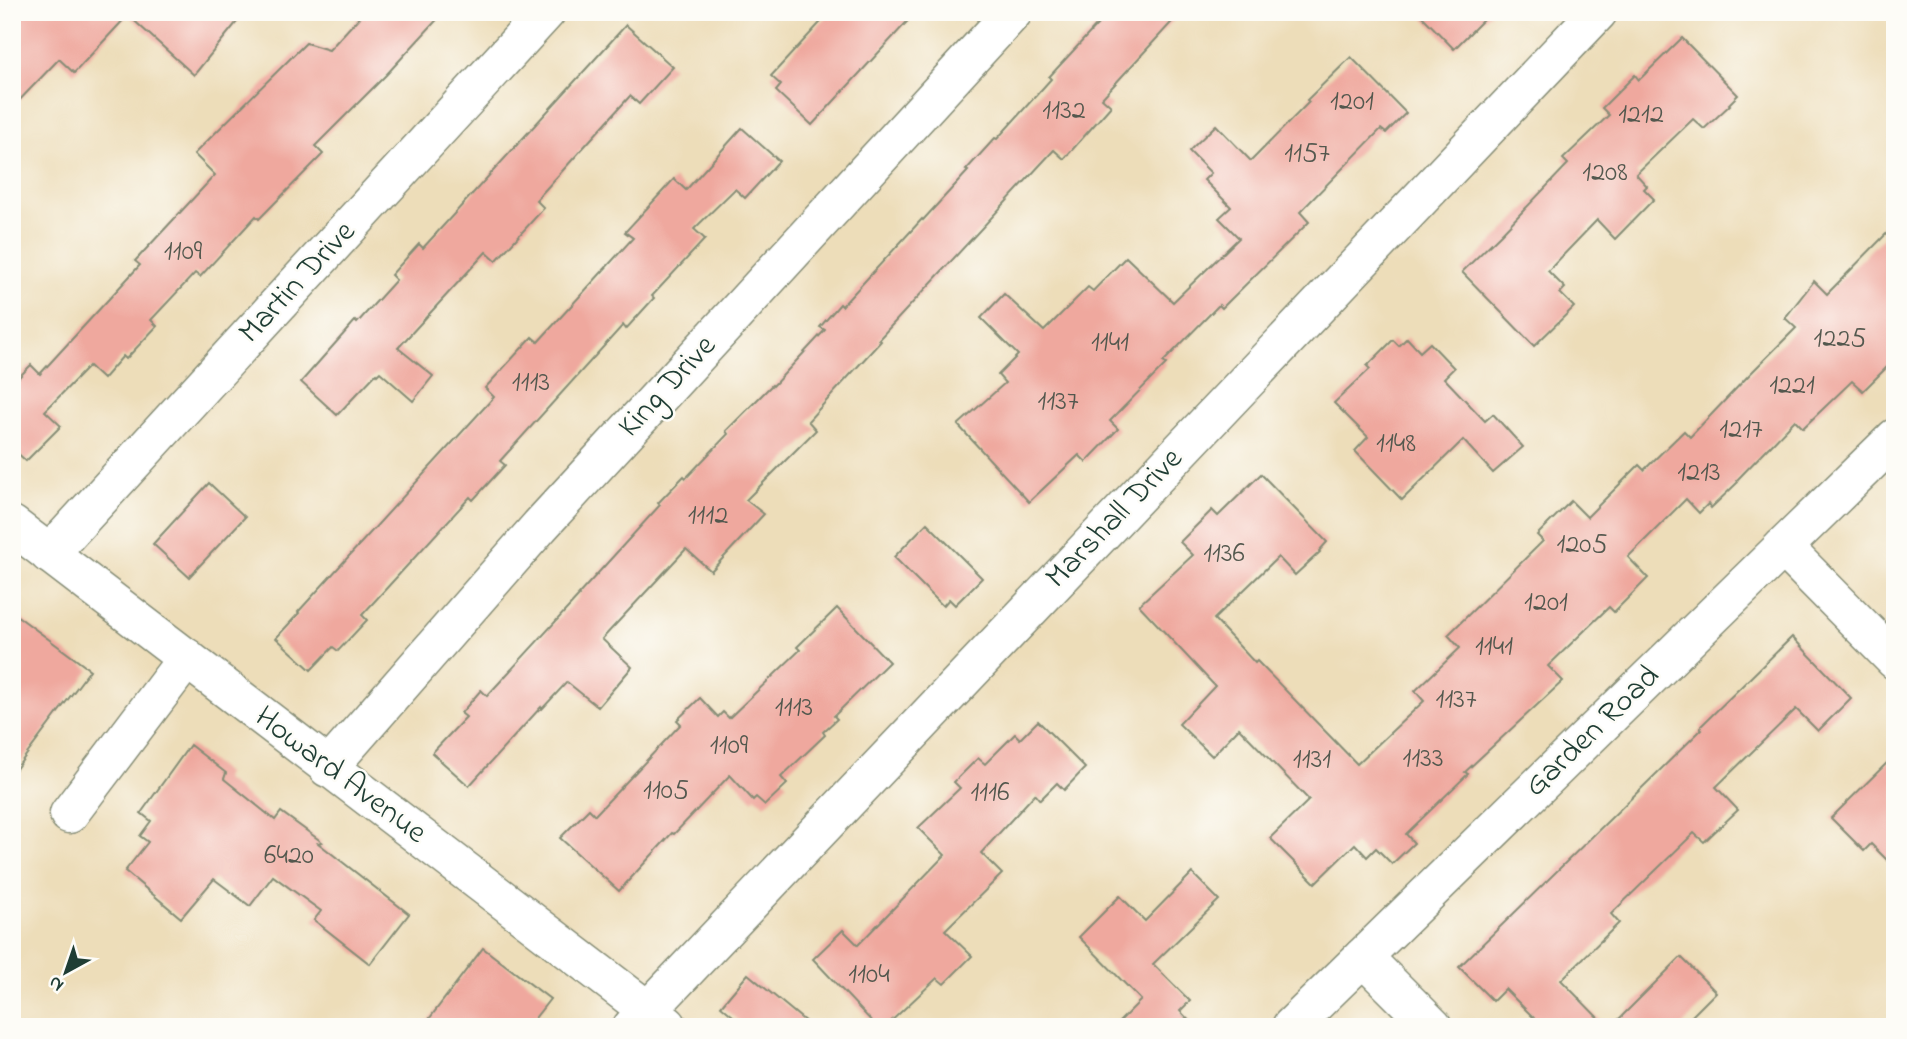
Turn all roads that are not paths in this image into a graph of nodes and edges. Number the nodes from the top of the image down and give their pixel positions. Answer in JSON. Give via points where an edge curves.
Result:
{"nodes":[{"id":1,"x":546,"y":12,"type":"edge"},
{"id":2,"x":1013,"y":12,"type":"edge"},
{"id":3,"x":1598,"y":12,"type":"edge"},
{"id":4,"x":1895,"y":438,"type":"edge"},
{"id":5,"x":12,"y":525,"type":"edge"},
{"id":6,"x":1783,"y":547,"type":"junction"},
{"id":7,"x":49,"y":554,"type":"junction"},
{"id":8,"x":187,"y":658,"type":"junction"},
{"id":9,"x":1895,"y":660,"type":"edge"},
{"id":10,"x":328,"y":768,"type":"junction"},
{"id":11,"x":69,"y":814,"type":"dead end"},
{"id":12,"x":1363,"y":957,"type":"junction"},
{"id":13,"x":649,"y":1021,"type":"edge"},
{"id":14,"x":1292,"y":1027,"type":"edge"},
{"id":15,"x":1433,"y":1027,"type":"edge"}],
"edges":[{"from":1,"to":7,"type":"street","name":"Martin Drive"},
{"from":2,"to":10,"type":"street","name":"King Drive","via":[[540,526]]},
{"from":3,"to":13,"type":"street","name":"Marshall Drive"},
{"from":4,"to":6,"type":"street","name":"Garden Road"},
{"from":5,"to":7,"type":"street","name":"Howard Avenue"},
{"from":6,"to":9,"type":"street"},
{"from":6,"to":12,"type":"street","name":"Garden Road"},
{"from":7,"to":8,"type":"street","name":"Howard Avenue"},
{"from":8,"to":10,"type":"street","name":"Howard Avenue"},
{"from":8,"to":11,"type":"street"},
{"from":10,"to":13,"type":"street","name":"Howard Avenue"},
{"from":12,"to":14,"type":"street","name":"Garden Road"},
{"from":12,"to":15,"type":"street"}]}
